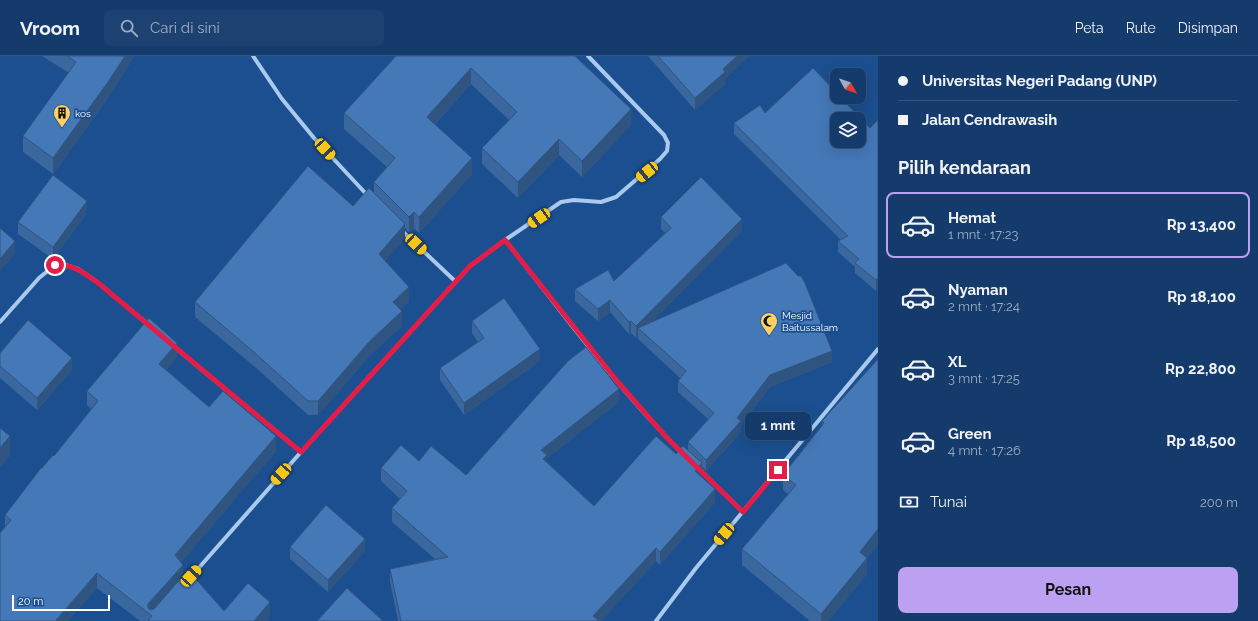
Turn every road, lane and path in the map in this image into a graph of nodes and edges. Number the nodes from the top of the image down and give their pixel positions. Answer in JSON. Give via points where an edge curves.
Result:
{"nodes":[{"id":1,"x":253,"y":56,"type":"edge"},
{"id":2,"x":588,"y":56,"type":"edge"},
{"id":3,"x":370,"y":199,"type":"edge"},
{"id":4,"x":396,"y":226,"type":"edge"},
{"id":5,"x":505,"y":240,"type":"junction"},
{"id":6,"x":456,"y":282,"type":"junction"},
{"id":7,"x":0,"y":322,"type":"edge"},
{"id":8,"x":151,"y":327,"type":"edge"},
{"id":9,"x":169,"y":342,"type":"edge"},
{"id":10,"x":878,"y":349,"type":"edge"},
{"id":11,"x":301,"y":452,"type":"junction"},
{"id":12,"x":688,"y":459,"type":"edge"},
{"id":13,"x":694,"y":464,"type":"edge"},
{"id":14,"x":743,"y":512,"type":"junction"},
{"id":15,"x":188,"y":580,"type":"edge"},
{"id":16,"x":656,"y":621,"type":"edge"}],
"edges":[{"from":1,"to":3,"type":"street","via":[[282,99]]},
{"from":2,"to":5,"type":"street","via":[[664,135],[668,143],[667,150],[647,172],[616,198],[601,202],[562,202]]},
{"from":4,"to":6,"type":"street"},
{"from":5,"to":6,"type":"street","via":[[470,266]]},
{"from":5,"to":12,"type":"street","via":[[617,381]]},
{"from":6,"to":11,"type":"street"},
{"from":7,"to":8,"type":"street","via":[[39,278],[55,265],[66,265],[78,269],[97,282]]},
{"from":9,"to":11,"type":"street"},
{"from":10,"to":14,"type":"street"},
{"from":11,"to":15,"type":"street"},
{"from":13,"to":14,"type":"street"},
{"from":14,"to":16,"type":"street"}]}
